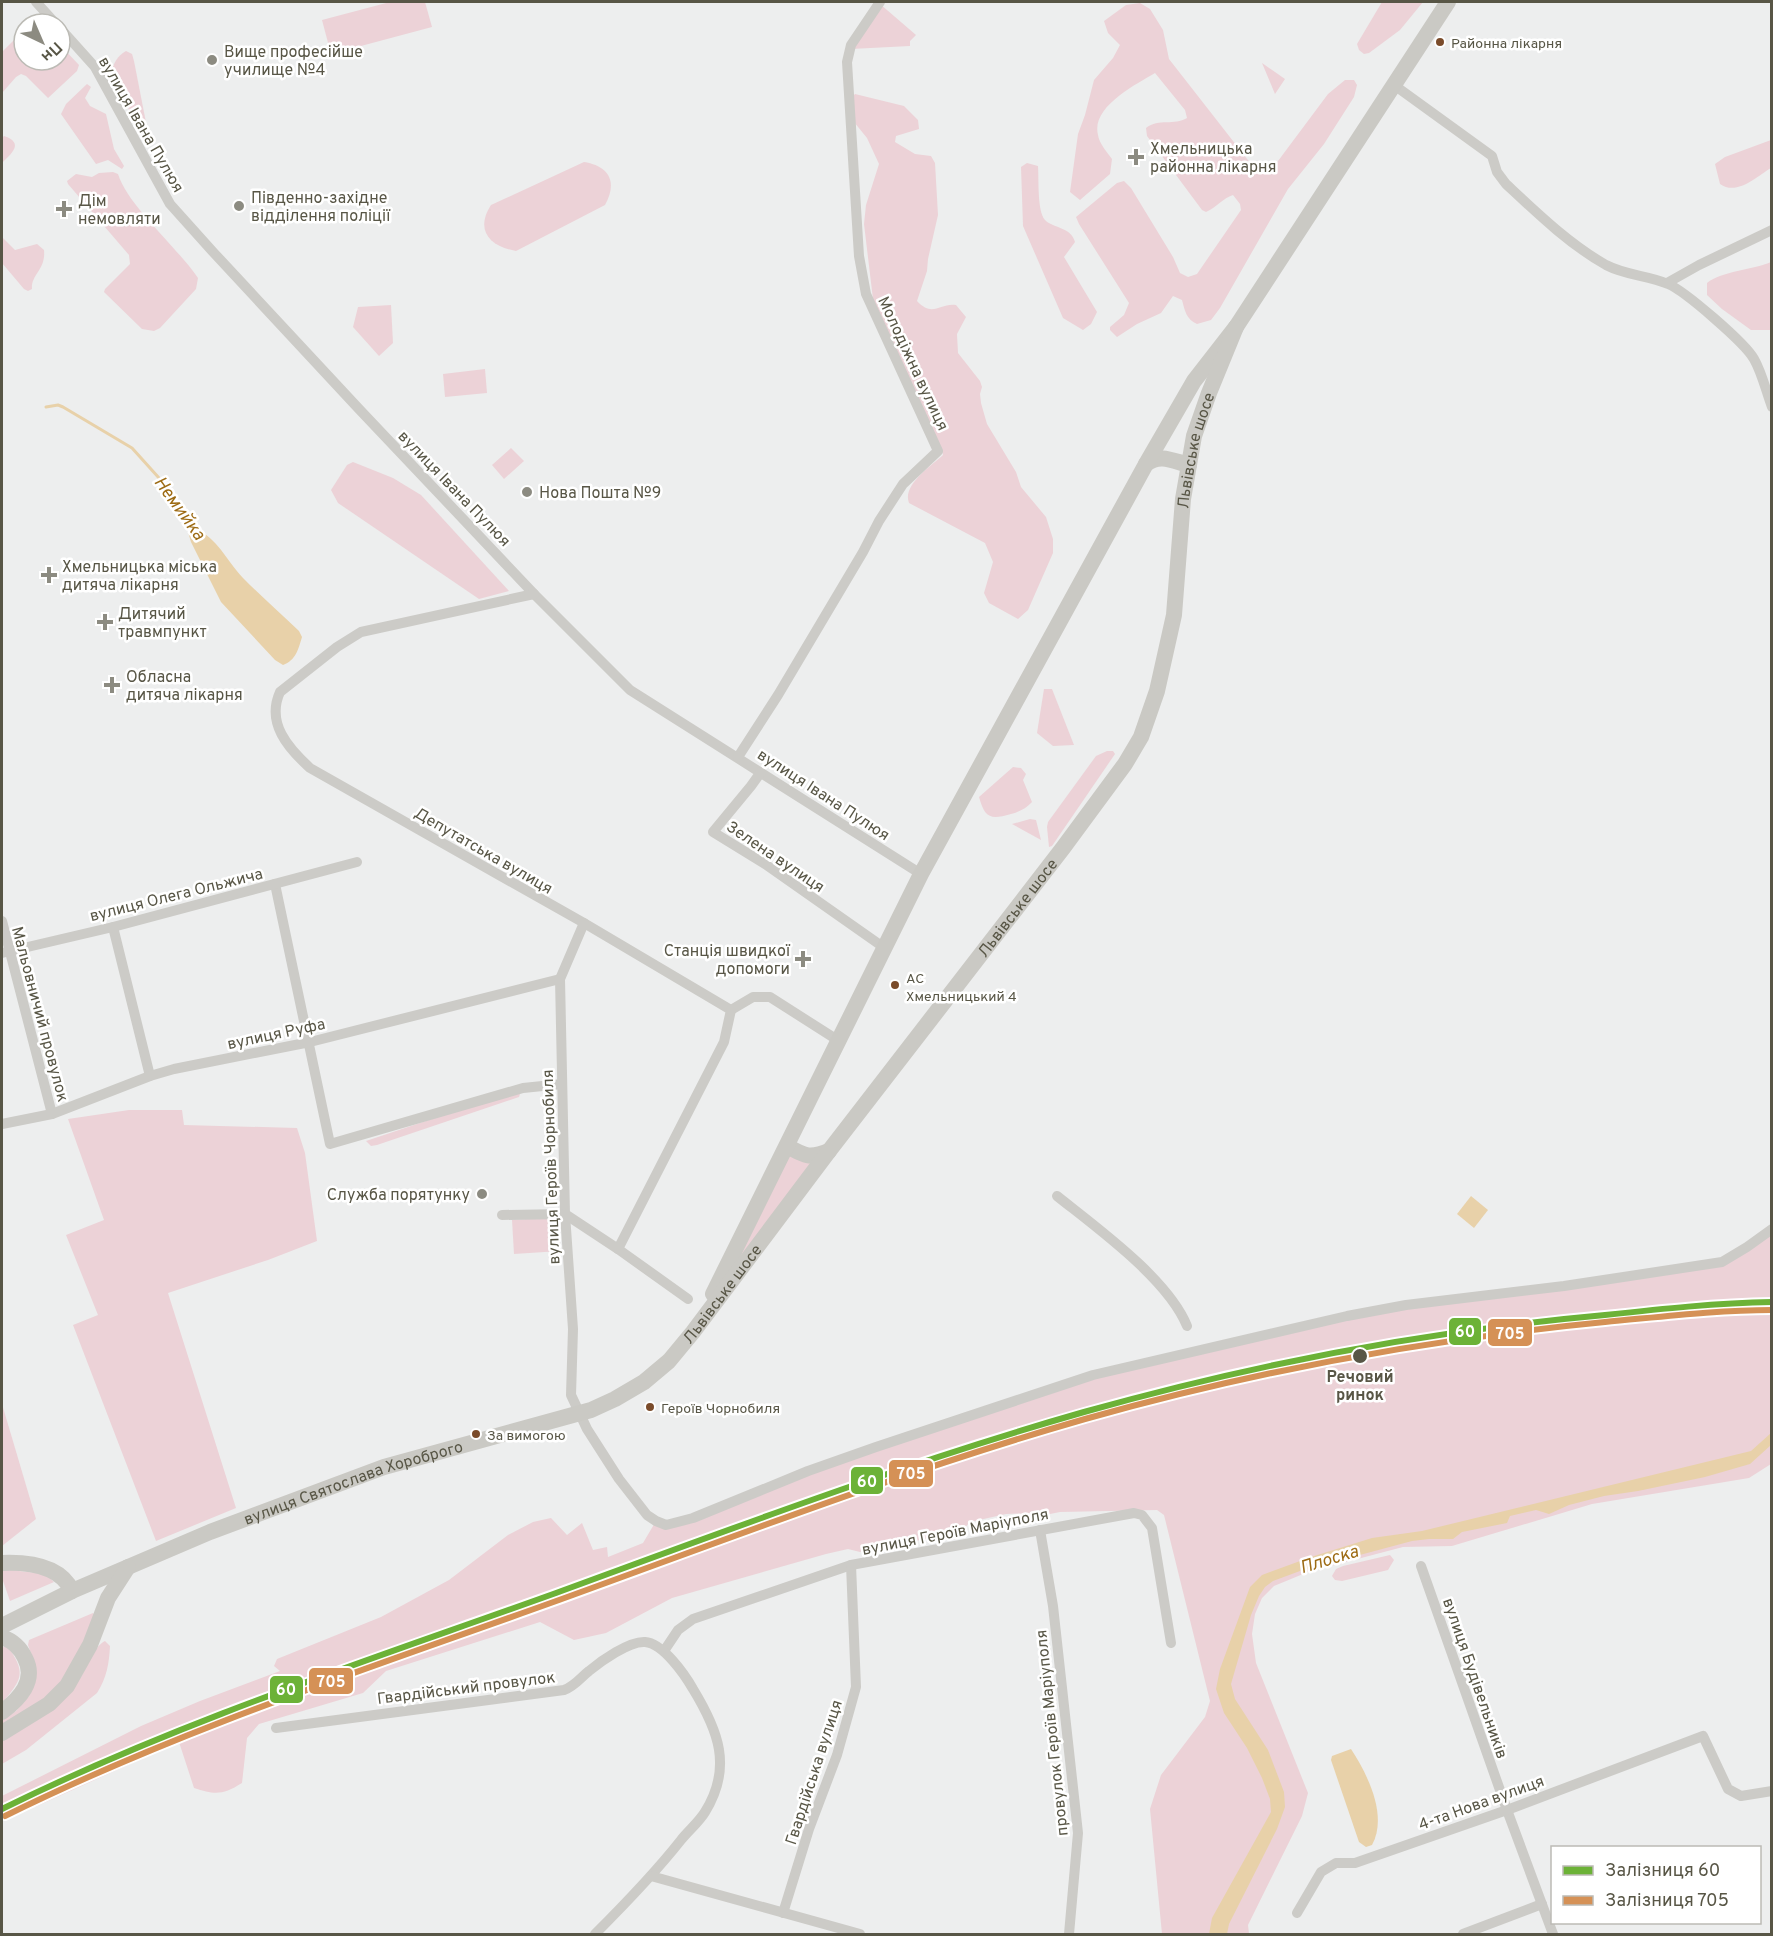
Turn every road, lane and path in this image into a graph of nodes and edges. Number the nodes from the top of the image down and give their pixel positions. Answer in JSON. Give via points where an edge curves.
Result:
{"nodes":[{"id":1,"x":880,"y":2,"type":"edge"},
{"id":2,"x":1448,"y":2,"type":"edge"},
{"id":3,"x":72,"y":41,"type":"edge"},
{"id":4,"x":1394,"y":85,"type":"junction"},
{"id":5,"x":1772,"y":230,"type":"edge"},
{"id":6,"x":1667,"y":283,"type":"junction"},
{"id":7,"x":1236,"y":327,"type":"junction"},
{"id":8,"x":1772,"y":407,"type":"edge"},
{"id":9,"x":1146,"y":464,"type":"junction"},
{"id":10,"x":1188,"y":465,"type":"junction"},
{"id":11,"x":534,"y":594,"type":"junction"},
{"id":12,"x":738,"y":757,"type":"junction"},
{"id":13,"x":761,"y":772,"type":"junction"},
{"id":14,"x":357,"y":861,"type":"dead end"},
{"id":15,"x":921,"y":874,"type":"junction"},
{"id":16,"x":275,"y":884,"type":"junction"},
{"id":17,"x":2,"y":921,"type":"edge"},
{"id":18,"x":584,"y":923,"type":"junction"},
{"id":19,"x":113,"y":927,"type":"junction"},
{"id":20,"x":886,"y":949,"type":"junction"},
{"id":21,"x":5,"y":952,"type":"edge"},
{"id":22,"x":560,"y":979,"type":"junction"},
{"id":23,"x":731,"y":1010,"type":"junction"},
{"id":24,"x":839,"y":1041,"type":"junction"},
{"id":25,"x":310,"y":1042,"type":"junction"},
{"id":26,"x":150,"y":1076,"type":"junction"},
{"id":27,"x":562,"y":1084,"type":"junction"},
{"id":28,"x":52,"y":1114,"type":"junction"},
{"id":29,"x":2,"y":1124,"type":"edge"},
{"id":30,"x":787,"y":1146,"type":"junction"},
{"id":31,"x":830,"y":1151,"type":"junction"},
{"id":32,"x":1057,"y":1196,"type":"dead end"},
{"id":33,"x":565,"y":1214,"type":"junction"},
{"id":34,"x":502,"y":1215,"type":"dead end"},
{"id":35,"x":1772,"y":1229,"type":"edge"},
{"id":36,"x":618,"y":1249,"type":"junction"},
{"id":37,"x":688,"y":1299,"type":"dead end"},
{"id":38,"x":1187,"y":1326,"type":"dead end"},
{"id":39,"x":693,"y":1332,"type":"junction"},
{"id":40,"x":579,"y":1413,"type":"junction"},
{"id":41,"x":1040,"y":1530,"type":"junction"},
{"id":42,"x":2,"y":1563,"type":"edge"},
{"id":43,"x":851,"y":1565,"type":"junction"},
{"id":44,"x":129,"y":1566,"type":"junction"},
{"id":45,"x":1421,"y":1566,"type":"dead end"},
{"id":46,"x":72,"y":1592,"type":"junction"},
{"id":47,"x":2,"y":1626,"type":"edge"},
{"id":48,"x":2,"y":1637,"type":"edge"},
{"id":49,"x":1170,"y":1643,"type":"dead end"},
{"id":50,"x":664,"y":1651,"type":"junction"},
{"id":51,"x":2,"y":1712,"type":"edge"},
{"id":52,"x":276,"y":1728,"type":"dead end"},
{"id":53,"x":2,"y":1733,"type":"edge"},
{"id":54,"x":1772,"y":1791,"type":"edge"},
{"id":55,"x":1507,"y":1809,"type":"junction"},
{"id":56,"x":651,"y":1876,"type":"junction"},
{"id":57,"x":1542,"y":1904,"type":"junction"},
{"id":58,"x":783,"y":1913,"type":"junction"},
{"id":59,"x":1297,"y":1913,"type":"dead end"},
{"id":60,"x":596,"y":1935,"type":"edge"},
{"id":61,"x":860,"y":1935,"type":"edge"},
{"id":62,"x":1069,"y":1935,"type":"edge"},
{"id":63,"x":1463,"y":1935,"type":"edge"},
{"id":64,"x":1553,"y":1935,"type":"edge"}],
"edges":[{"from":1,"to":12,"type":"street","name":"Молодіжна вулиця","via":[[851,45],[847,62],[859,256],[866,294],[938,451],[903,484]]},
{"from":2,"to":4,"type":"main road","name":"Львівське шосе"},
{"from":3,"to":11,"type":"street","name":"вулиця Івана Пулюя","via":[[95,67],[170,204]]},
{"from":4,"to":6,"type":"street","via":[[1492,156],[1506,184],[1585,252],[1632,275]]},
{"from":4,"to":7,"type":"main road","name":"Львівське шосе"},
{"from":5,"to":6,"type":"street"},
{"from":6,"to":8,"type":"street","via":[[1683,292],[1747,350]]},
{"from":7,"to":9,"type":"main road","name":"Львівське шосе","via":[[1194,381]]},
{"from":7,"to":10,"type":"main road","name":"Львівське шосе","via":[[1194,436]]},
{"from":9,"to":10,"type":"main road","via":[[1159,458]]},
{"from":9,"to":15,"type":"main road","name":"Львівське шосе"},
{"from":10,"to":31,"type":"main road","name":"Львівське шосе","via":[[1174,615],[1157,691],[1141,736],[1063,849]]},
{"from":11,"to":12,"type":"street","name":"вулиця Івана Пулюя","via":[[630,690]]},
{"from":11,"to":18,"type":"street","name":"Депутатська вулиця","via":[[361,632],[280,692],[275,703],[277,725],[284,740],[310,768]]},
{"from":12,"to":13,"type":"street","name":"вулиця Івана Пулюя"},
{"from":13,"to":15,"type":"street","name":"вулиця Івана Пулюя"},
{"from":13,"to":20,"type":"street","name":"Зелена вулиця","via":[[713,832]]},
{"from":14,"to":16,"type":"street","name":"вулиця Олега Ольжича"},
{"from":15,"to":20,"type":"main road","name":"Львівське шосе"},
{"from":16,"to":19,"type":"street","name":"вулиця Олега Ольжича"},
{"from":16,"to":25,"type":"street"},
{"from":17,"to":21,"type":"street","name":"Мальовничий провулок"},
{"from":18,"to":22,"type":"street","name":"вулиця Героїв Чорнобиля"},
{"from":18,"to":23,"type":"street","name":"Депутатська вулиця"},
{"from":19,"to":21,"type":"street","name":"вулиця Олега Ольжича"},
{"from":19,"to":26,"type":"street"},
{"from":20,"to":24,"type":"main road","name":"Львівське шосе"},
{"from":21,"to":28,"type":"street","name":"Мальовничий провулок"},
{"from":22,"to":25,"type":"street","name":"вулиця Руфа"},
{"from":22,"to":27,"type":"street","name":"вулиця Героїв Чорнобиля"},
{"from":23,"to":24,"type":"street","via":[[753,997],[770,997]]},
{"from":23,"to":36,"type":"street","via":[[724,1042]]},
{"from":24,"to":30,"type":"main road","name":"Львівське шосе"},
{"from":25,"to":26,"type":"street","name":"вулиця Руфа"},
{"from":25,"to":27,"type":"street","via":[[330,1144],[523,1088]]},
{"from":26,"to":28,"type":"street","name":"вулиця Руфа"},
{"from":27,"to":33,"type":"street","name":"вулиця Героїв Чорнобиля"},
{"from":28,"to":29,"type":"street","name":"вулиця Руфа"},
{"from":30,"to":31,"type":"main road","via":[[812,1157]]},
{"from":30,"to":39,"type":"main road","name":"Львівське шосе"},
{"from":31,"to":39,"type":"main road","name":"Львівське шосе"},
{"from":32,"to":38,"type":"street","via":[[1161,1286]]},
{"from":33,"to":34,"type":"street"},
{"from":33,"to":36,"type":"street"},
{"from":33,"to":40,"type":"street","name":"вулиця Героїв Чорнобиля","via":[[573,1329],[571,1395]]},
{"from":35,"to":40,"type":"street","name":"вулиця Героїв Чорнобиля","via":[[1722,1262],[1395,1307],[1093,1375],[847,1457],[693,1518],[666,1524],[647,1515],[600,1452]]},
{"from":36,"to":37,"type":"street"},
{"from":39,"to":40,"type":"main road","name":"вулиця Святослава Хороброго","via":[[669,1361],[644,1382]]},
{"from":40,"to":44,"type":"main road","name":"вулиця Святослава Хороброго","via":[[384,1467]]},
{"from":41,"to":43,"type":"street","name":"вулиця Героїв Маріуполя"},
{"from":41,"to":49,"type":"street","name":"вулиця Героїв Маріуполя","via":[[1134,1513],[1142,1515],[1152,1528]]},
{"from":41,"to":62,"type":"street","name":"провулок Героїв Маріуполя","via":[[1053,1606],[1078,1833]]},
{"from":42,"to":46,"type":"main road","via":[[48,1568],[67,1580]]},
{"from":43,"to":50,"type":"street","name":"вулиця Героїв Маріуполя","via":[[693,1619],[678,1630]]},
{"from":43,"to":58,"type":"street","name":"Гвардійська вулиця","via":[[856,1687]]},
{"from":44,"to":46,"type":"main road","name":"вулиця Святослава Хороброго"},
{"from":44,"to":53,"type":"main road","via":[[108,1598],[90,1645],[67,1686],[49,1704]]},
{"from":45,"to":55,"type":"street","name":"вулиця Будівельників"},
{"from":46,"to":47,"type":"main road","name":"вулиця Святослава Хороброго"},
{"from":48,"to":51,"type":"main road","via":[[19,1647],[27,1660],[29,1676],[27,1686]]},
{"from":50,"to":52,"type":"street","name":"Гвардійський провулок","via":[[646,1642],[622,1649],[564,1690]]},
{"from":50,"to":56,"type":"street","via":[[690,1683],[712,1724],[719,1744],[720,1773],[716,1792],[704,1814]]},
{"from":54,"to":55,"type":"street","name":"4-та Нова вулиця","via":[[1741,1796],[1728,1789],[1703,1736]]},
{"from":55,"to":57,"type":"street","name":"вулиця Будівельників"},
{"from":55,"to":59,"type":"street","name":"4-та Нова вулиця","via":[[1355,1863],[1336,1863],[1322,1872]]},
{"from":56,"to":58,"type":"street"},
{"from":56,"to":60,"type":"street"},
{"from":57,"to":63,"type":"street"},
{"from":57,"to":64,"type":"street","name":"вулиця Будівельників"},
{"from":58,"to":61,"type":"street"}]}
